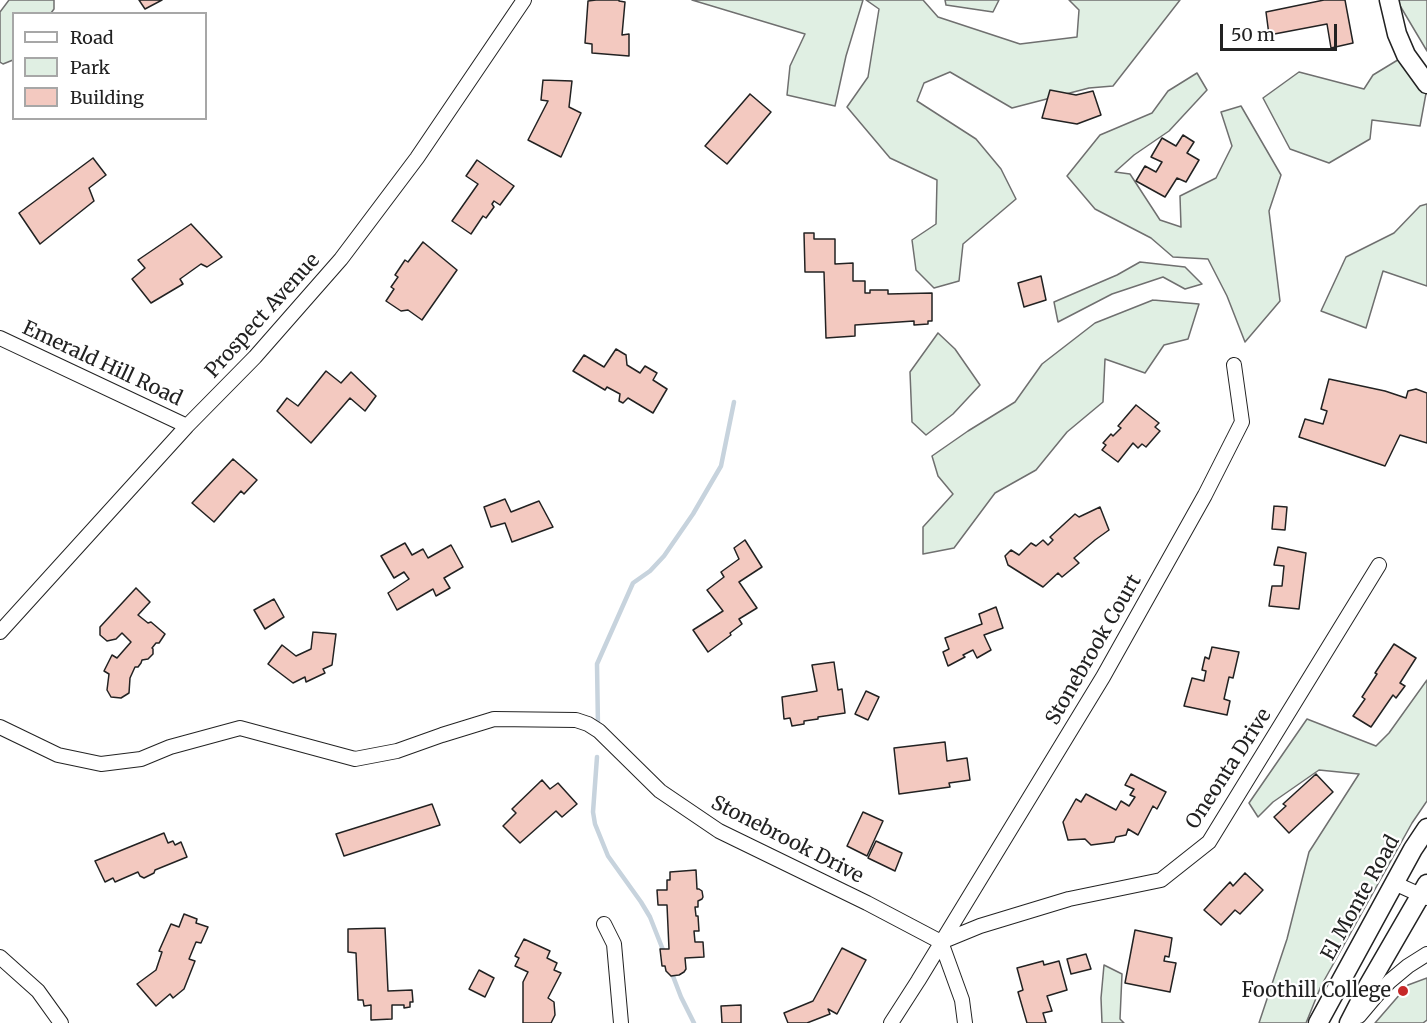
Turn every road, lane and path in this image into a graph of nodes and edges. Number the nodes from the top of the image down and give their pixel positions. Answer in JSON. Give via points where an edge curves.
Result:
{"nodes":[{"id":1,"x":524,"y":0,"type":"edge"},
{"id":2,"x":1389,"y":0,"type":"edge"},
{"id":3,"x":1427,"y":84,"type":"edge"},
{"id":4,"x":0,"y":338,"type":"edge"},
{"id":5,"x":1234,"y":365,"type":"dead end"},
{"id":6,"x":187,"y":426,"type":"junction"},
{"id":7,"x":1379,"y":565,"type":"dead end"},
{"id":8,"x":0,"y":632,"type":"edge"},
{"id":9,"x":0,"y":727,"type":"edge"},
{"id":10,"x":1427,"y":828,"type":"edge"},
{"id":11,"x":1394,"y":883,"type":"junction"},
{"id":12,"x":1425,"y":893,"type":"edge"},
{"id":13,"x":604,"y":924,"type":"dead end"},
{"id":14,"x":941,"y":942,"type":"junction"},
{"id":15,"x":1427,"y":954,"type":"edge"},
{"id":16,"x":0,"y":957,"type":"edge"},
{"id":17,"x":61,"y":1023,"type":"edge"},
{"id":18,"x":621,"y":1023,"type":"edge"},
{"id":19,"x":891,"y":1023,"type":"edge"},
{"id":20,"x":965,"y":1023,"type":"edge"},
{"id":21,"x":1318,"y":1023,"type":"edge"},
{"id":22,"x":1349,"y":1023,"type":"edge"},
{"id":23,"x":1354,"y":1023,"type":"edge"}],
"edges":[{"from":1,"to":6,"type":"street","name":"Prospect Avenue","via":[[417,158],[341,259],[255,357]]},
{"from":2,"to":3,"type":"street","via":[[1406,55]]},
{"from":4,"to":6,"type":"street","name":"Emerald Hill Road"},
{"from":5,"to":14,"type":"street","name":"Stonebrook Court","via":[[1242,422],[1205,495],[1103,677]]},
{"from":6,"to":8,"type":"street","name":"Prospect Avenue"},
{"from":7,"to":14,"type":"street","name":"Oneonta Drive","via":[[1209,842],[1161,880],[1069,899]]},
{"from":9,"to":14,"type":"street","name":"Stonebrook Drive","via":[[58,755],[101,764],[141,759],[240,728],[355,759],[397,751],[494,719],[576,720],[599,731],[660,791],[719,831]]},
{"from":10,"to":11,"type":"street","name":"El Monte Road"},
{"from":11,"to":12,"type":"street"},
{"from":11,"to":21,"type":"street","name":"El Monte Road"},
{"from":12,"to":22,"type":"street"},
{"from":13,"to":18,"type":"street","via":[[614,944]]},
{"from":14,"to":19,"type":"street","name":"Stonebrook Court"},
{"from":14,"to":20,"type":"street","via":[[962,1000]]},
{"from":15,"to":23,"type":"street","via":[[1390,981]]},
{"from":16,"to":17,"type":"street","via":[[38,991]]}]}
